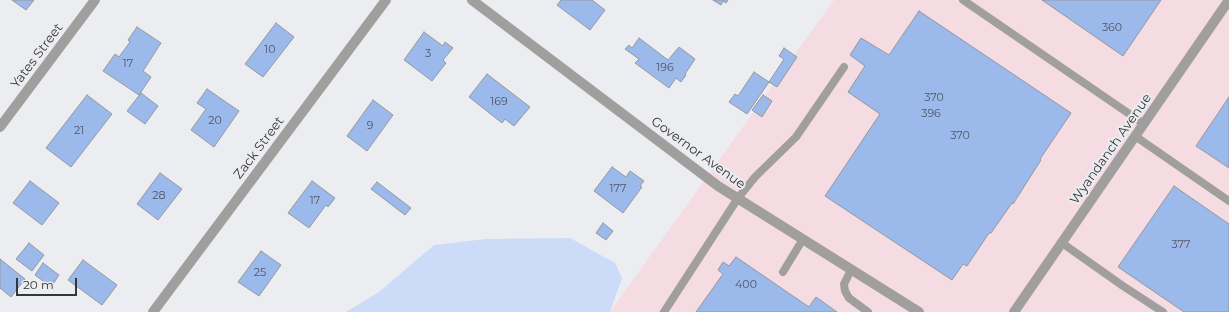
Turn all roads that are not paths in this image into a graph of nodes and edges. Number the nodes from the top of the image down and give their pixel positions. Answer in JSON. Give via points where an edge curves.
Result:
{"nodes":[{"id":1,"x":95,"y":0,"type":"edge"},
{"id":2,"x":386,"y":0,"type":"edge"},
{"id":3,"x":472,"y":0,"type":"edge"},
{"id":4,"x":963,"y":0,"type":"edge"},
{"id":5,"x":1229,"y":0,"type":"edge"},
{"id":6,"x":844,"y":67,"type":"dead end"},
{"id":7,"x":1144,"y":124,"type":"junction"},
{"id":8,"x":0,"y":127,"type":"edge"},
{"id":9,"x":1135,"y":136,"type":"junction"},
{"id":10,"x":738,"y":198,"type":"junction"},
{"id":11,"x":1229,"y":202,"type":"edge"},
{"id":12,"x":803,"y":239,"type":"junction"},
{"id":13,"x":1062,"y":243,"type":"junction"},
{"id":14,"x":851,"y":270,"type":"junction"},
{"id":15,"x":783,"y":272,"type":"dead end"},
{"id":16,"x":905,"y":308,"type":"edge"},
{"id":17,"x":153,"y":312,"type":"edge"},
{"id":18,"x":664,"y":312,"type":"edge"},
{"id":19,"x":868,"y":312,"type":"edge"},
{"id":20,"x":919,"y":312,"type":"edge"},
{"id":21,"x":1014,"y":312,"type":"edge"},
{"id":22,"x":1163,"y":312,"type":"edge"}],
"edges":[{"from":1,"to":8,"type":"street","name":"Yates Street"},
{"from":2,"to":17,"type":"street","name":"Zack Street"},
{"from":3,"to":10,"type":"street","name":"Governor Avenue","via":[[706,177]]},
{"from":4,"to":7,"type":"lane"},
{"from":5,"to":7,"type":"street","name":"Wyandanch Avenue"},
{"from":6,"to":10,"type":"lane","via":[[796,137],[755,176]]},
{"from":7,"to":9,"type":"street","name":"Wyandanch Avenue"},
{"from":9,"to":11,"type":"lane"},
{"from":9,"to":13,"type":"street","name":"Wyandanch Avenue"},
{"from":10,"to":12,"type":"street","name":"Governor Avenue"},
{"from":10,"to":18,"type":"lane"},
{"from":12,"to":14,"type":"street","name":"Governor Avenue"},
{"from":12,"to":15,"type":"lane"},
{"from":13,"to":21,"type":"street","name":"Wyandanch Avenue"},
{"from":13,"to":22,"type":"lane"},
{"from":14,"to":16,"type":"street","name":"Governor Avenue"},
{"from":14,"to":19,"type":"lane","via":[[844,284],[845,291],[849,298]]},
{"from":16,"to":20,"type":"street","name":"Governor Avenue"}]}
